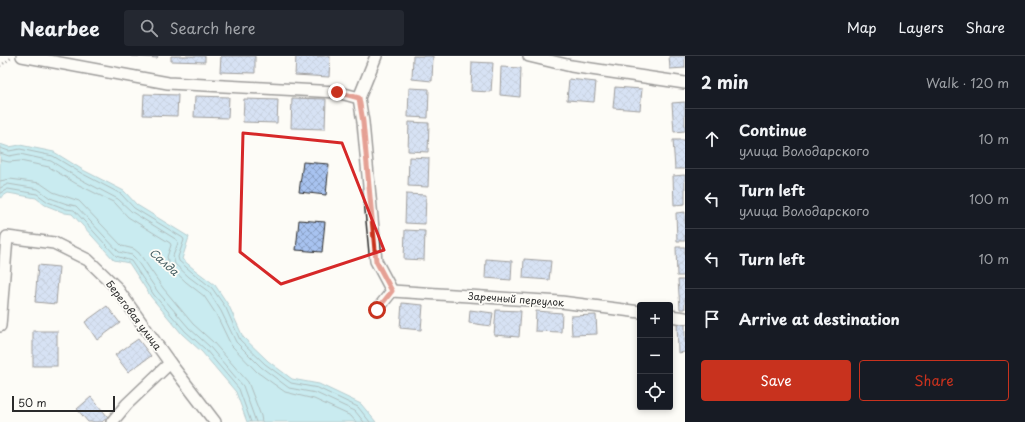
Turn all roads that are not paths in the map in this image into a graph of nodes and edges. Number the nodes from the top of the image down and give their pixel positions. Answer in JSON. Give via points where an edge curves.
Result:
{"nodes":[{"id":1,"x":22,"y":56,"type":"edge"},
{"id":2,"x":376,"y":56,"type":"edge"},
{"id":3,"x":529,"y":56,"type":"edge"},
{"id":4,"x":685,"y":83,"type":"edge"},
{"id":5,"x":359,"y":98,"type":"junction"},
{"id":6,"x":392,"y":291,"type":"junction"},
{"id":7,"x":377,"y":310,"type":"dead end"},
{"id":8,"x":637,"y":312,"type":"edge"},
{"id":9,"x":673,"y":316,"type":"edge"},
{"id":10,"x":685,"y":318,"type":"edge"},
{"id":11,"x":0,"y":326,"type":"edge"},
{"id":12,"x":170,"y":363,"type":"junction"},
{"id":13,"x":112,"y":422,"type":"edge"},
{"id":14,"x":216,"y":422,"type":"edge"}],
"edges":[{"from":1,"to":5,"type":"street","via":[[168,83],[337,92]]},
{"from":2,"to":5,"type":"street"},
{"from":3,"to":4,"type":"street","via":[[571,66]]},
{"from":5,"to":6,"type":"street","via":[[376,261]]},
{"from":6,"to":7,"type":"street"},
{"from":6,"to":8,"type":"street","name":"Заречный переулок","via":[[561,302]]},
{"from":9,"to":10,"type":"street"},
{"from":11,"to":12,"type":"street","name":"Береговая улица","via":[[6,237],[54,243],[88,260],[116,287]]},
{"from":12,"to":13,"type":"street"},
{"from":12,"to":14,"type":"street","name":"Береговая улица"}]}
